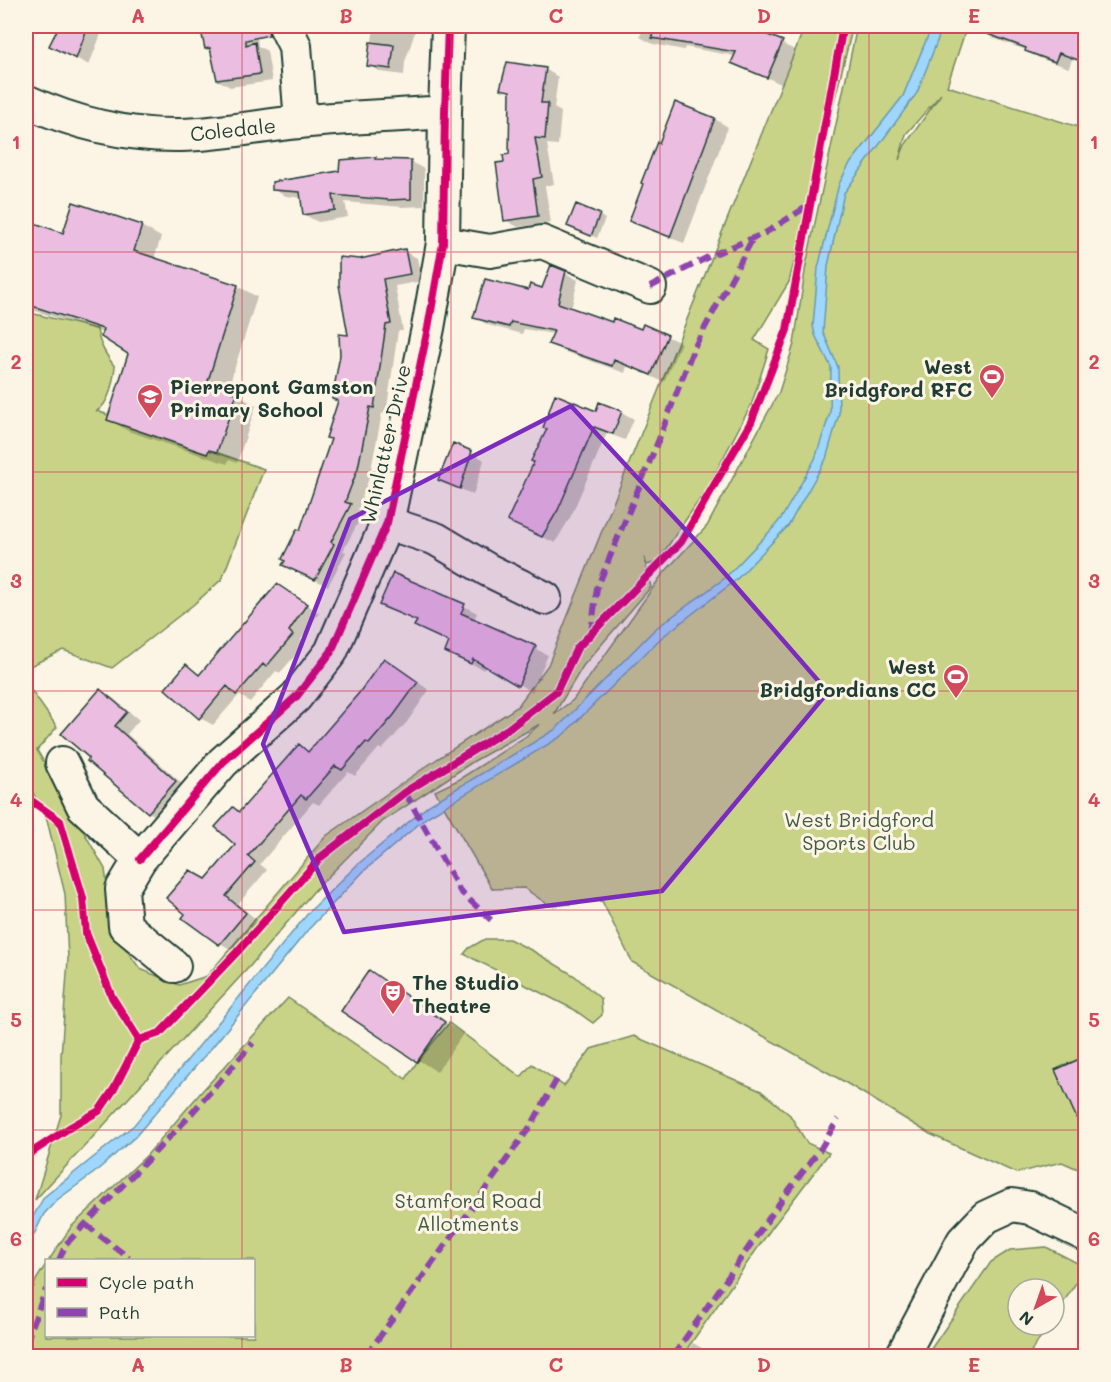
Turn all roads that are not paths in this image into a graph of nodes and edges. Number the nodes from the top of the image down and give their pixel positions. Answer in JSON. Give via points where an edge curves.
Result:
{"nodes":[{"id":1,"x":285,"y":26,"type":"edge"},
{"id":2,"x":448,"y":26,"type":"edge"},
{"id":3,"x":26,"y":101,"type":"edge"},
{"id":4,"x":445,"y":112,"type":"junction"},
{"id":5,"x":301,"y":122,"type":"junction"},
{"id":6,"x":443,"y":243,"type":"junction"},
{"id":7,"x":650,"y":287,"type":"dead end"},
{"id":8,"x":387,"y":523,"type":"junction"},
{"id":9,"x":545,"y":598,"type":"dead end"},
{"id":10,"x":62,"y":763,"type":"dead end"},
{"id":11,"x":140,"y":859,"type":"junction"},
{"id":12,"x":174,"y":966,"type":"dead end"},
{"id":13,"x":1086,"y":1235,"type":"edge"},
{"id":14,"x":902,"y":1356,"type":"edge"}],
"edges":[{"from":1,"to":5,"type":"street","via":[[295,46]]},
{"from":2,"to":4,"type":"street","name":"Whinlatter Drive"},
{"from":3,"to":5,"type":"street","name":"Coledale","via":[[57,115],[127,131],[180,135]]},
{"from":4,"to":5,"type":"street","name":"Coledale"},
{"from":4,"to":6,"type":"street","name":"Whinlatter Drive"},
{"from":6,"to":7,"type":"street","via":[[490,251],[542,242]]},
{"from":6,"to":8,"type":"street","name":"Whinlatter Drive"},
{"from":8,"to":9,"type":"street","via":[[436,539]]},
{"from":8,"to":11,"type":"street","name":"Whinlatter Drive","via":[[331,652],[296,697],[223,762]]},
{"from":10,"to":11,"type":"street","via":[[83,806]]},
{"from":11,"to":12,"type":"street","name":"Whinlatter Drive","via":[[122,889],[125,926]]},
{"from":13,"to":14,"type":"street","via":[[1030,1208],[1012,1205],[986,1217],[963,1242]]}]}
